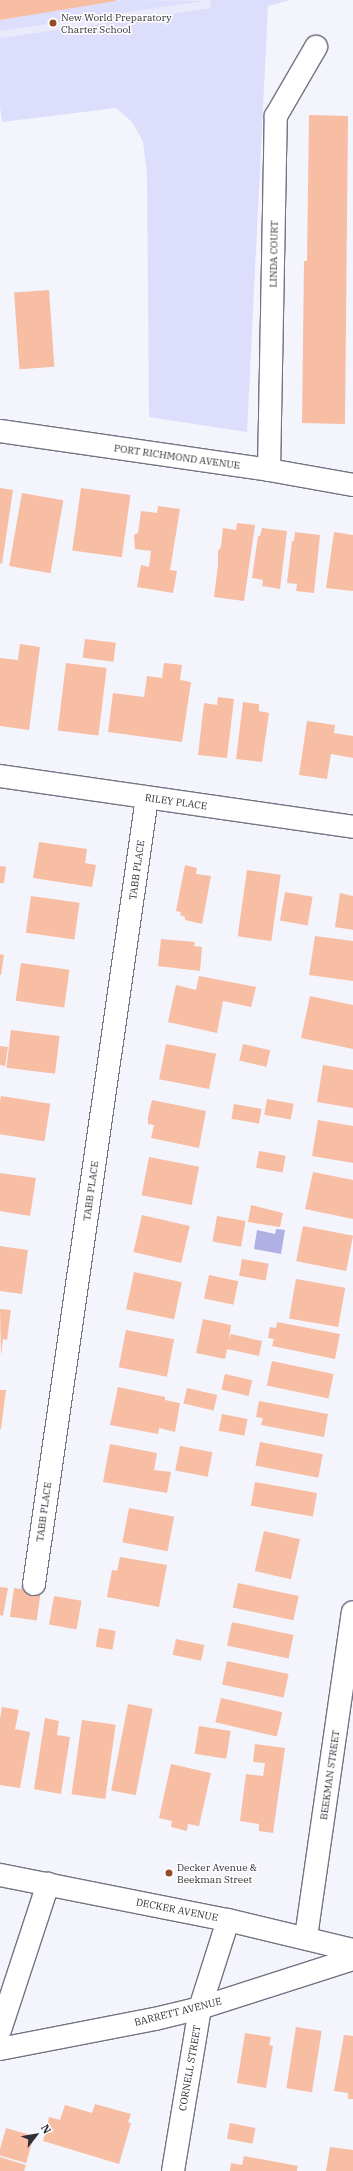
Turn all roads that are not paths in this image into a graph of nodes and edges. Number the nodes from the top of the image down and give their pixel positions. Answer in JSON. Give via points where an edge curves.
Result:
{"nodes":[{"id":1,"x":316,"y":47,"type":"dead end"},
{"id":2,"x":0,"y":431,"type":"edge"},
{"id":3,"x":269,"y":470,"type":"junction"},
{"id":4,"x":353,"y":485,"type":"edge"},
{"id":5,"x":0,"y":776,"type":"edge"},
{"id":6,"x":147,"y":798,"type":"junction"},
{"id":7,"x":353,"y":827,"type":"edge"},
{"id":8,"x":34,"y":1584,"type":"dead end"},
{"id":9,"x":353,"y":1612,"type":"edge"},
{"id":10,"x":0,"y":1875,"type":"edge"},
{"id":11,"x":48,"y":1884,"type":"junction"},
{"id":12,"x":228,"y":1920,"type":"junction"},
{"id":13,"x":306,"y":1937,"type":"junction"},
{"id":14,"x":353,"y":1950,"type":"edge"},
{"id":15,"x":353,"y":1960,"type":"edge"},
{"id":16,"x":200,"y":2008,"type":"junction"},
{"id":17,"x":0,"y":2030,"type":"edge"},
{"id":18,"x":0,"y":2049,"type":"edge"},
{"id":19,"x":173,"y":2171,"type":"edge"}],
"edges":[{"from":1,"to":3,"type":"street","name":"LINDA COURT","via":[[276,116]]},
{"from":2,"to":3,"type":"street","name":"PORT RICHMOND AVENUE"},
{"from":3,"to":4,"type":"street","name":"PORT RICHMOND AVENUE"},
{"from":5,"to":6,"type":"street","name":"RILEY PLACE"},
{"from":6,"to":7,"type":"street","name":"RILEY PLACE"},
{"from":6,"to":8,"type":"street","name":"TABB PLACE"},
{"from":9,"to":13,"type":"street","name":"BEEKMAN STREET"},
{"from":10,"to":11,"type":"street","name":"DECKER AVENUE"},
{"from":11,"to":12,"type":"street","name":"DECKER AVENUE"},
{"from":11,"to":17,"type":"street"},
{"from":12,"to":13,"type":"street","name":"DECKER AVENUE"},
{"from":12,"to":16,"type":"street","name":"CORNELL STREET"},
{"from":13,"to":14,"type":"street","name":"DECKER AVENUE"},
{"from":15,"to":16,"type":"street","name":"BARRETT AVENUE"},
{"from":16,"to":18,"type":"street","name":"BARRETT AVENUE"},
{"from":16,"to":19,"type":"street","name":"CORNELL STREET"}]}
